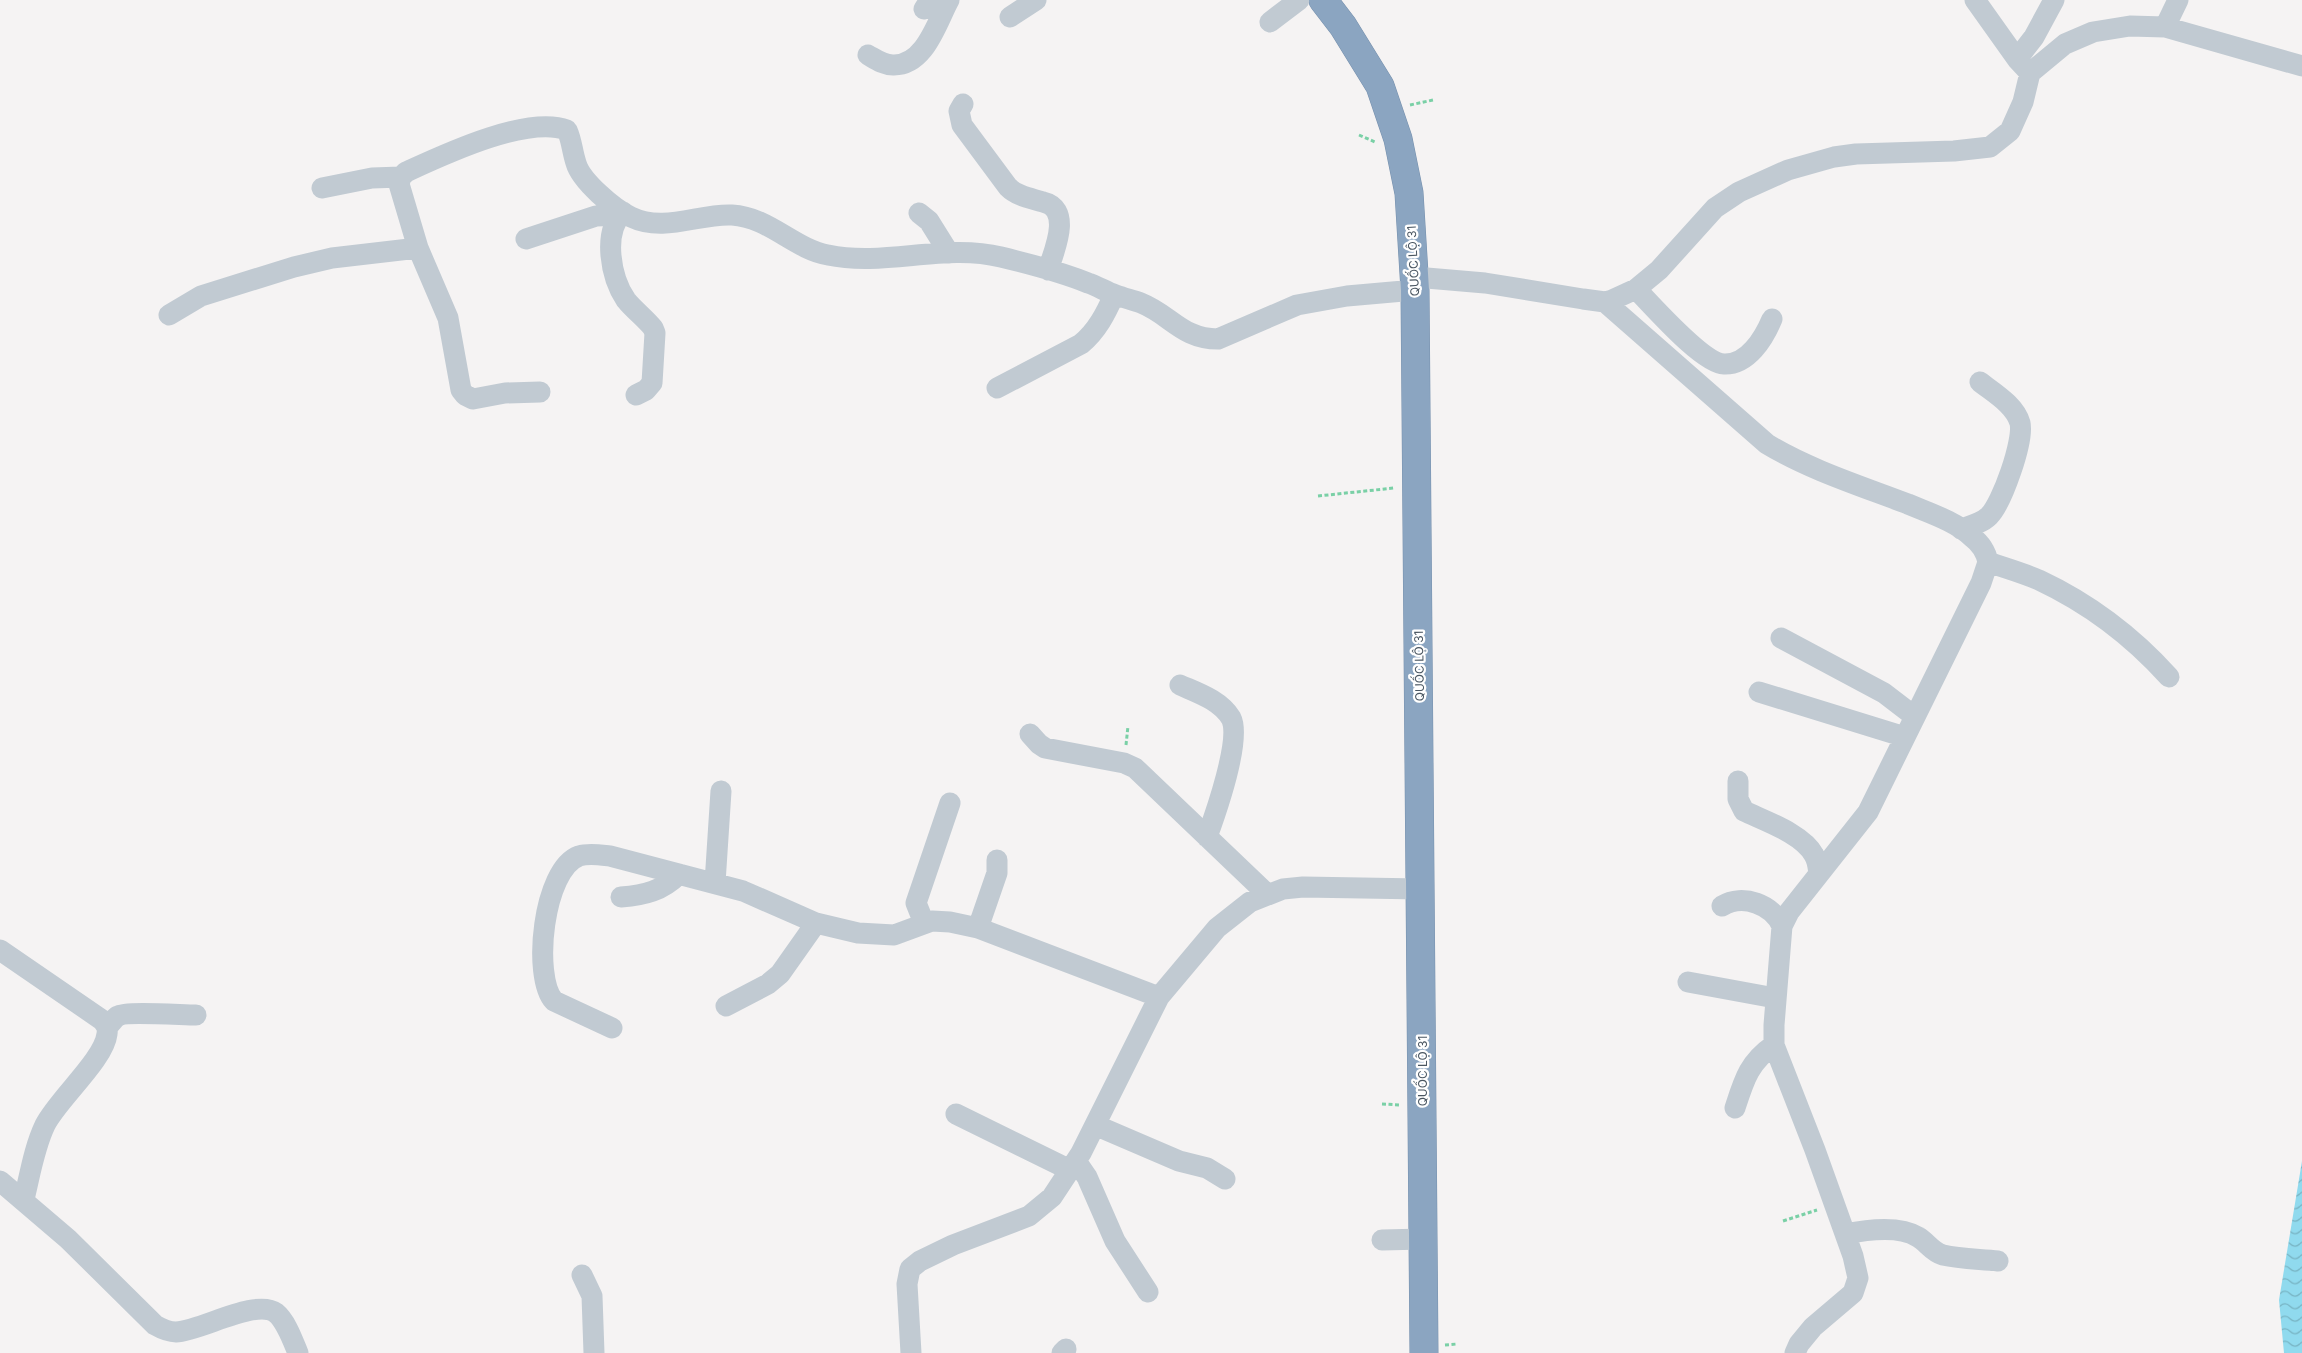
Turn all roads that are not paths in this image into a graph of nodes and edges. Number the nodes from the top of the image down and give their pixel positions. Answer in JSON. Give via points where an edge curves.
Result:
{"nodes":[{"id":1,"x":949,"y":0,"type":"edge"},
{"id":2,"x":1036,"y":0,"type":"edge"},
{"id":3,"x":1299,"y":0,"type":"edge"},
{"id":4,"x":1323,"y":0,"type":"edge"},
{"id":5,"x":1975,"y":0,"type":"edge"},
{"id":6,"x":2054,"y":0,"type":"edge"},
{"id":7,"x":2178,"y":0,"type":"edge"},
{"id":8,"x":1010,"y":17,"type":"dead end"},
{"id":9,"x":1270,"y":22,"type":"dead end"},
{"id":10,"x":2165,"y":27,"type":"junction"},
{"id":11,"x":868,"y":55,"type":"dead end"},
{"id":12,"x":2024,"y":66,"type":"junction"},
{"id":13,"x":2302,"y":66,"type":"edge"},
{"id":14,"x":963,"y":104,"type":"dead end"},
{"id":15,"x":401,"y":177,"type":"junction"},
{"id":16,"x":322,"y":188,"type":"dead end"},
{"id":17,"x":919,"y":213,"type":"dead end"},
{"id":18,"x":622,"y":214,"type":"junction"},
{"id":19,"x":526,"y":239,"type":"dead end"},
{"id":20,"x":418,"y":248,"type":"junction"},
{"id":21,"x":949,"y":253,"type":"junction"},
{"id":22,"x":1048,"y":270,"type":"junction"},
{"id":23,"x":1415,"y":283,"type":"junction"},
{"id":24,"x":1636,"y":289,"type":"junction"},
{"id":25,"x":1114,"y":295,"type":"junction"},
{"id":26,"x":1605,"y":302,"type":"junction"},
{"id":27,"x":169,"y":315,"type":"dead end"},
{"id":28,"x":1772,"y":319,"type":"dead end"},
{"id":29,"x":1980,"y":382,"type":"dead end"},
{"id":30,"x":997,"y":388,"type":"dead end"},
{"id":31,"x":540,"y":392,"type":"dead end"},
{"id":32,"x":636,"y":395,"type":"dead end"},
{"id":33,"x":1961,"y":529,"type":"junction"},
{"id":34,"x":1988,"y":562,"type":"junction"},
{"id":35,"x":1781,"y":638,"type":"dead end"},
{"id":36,"x":2169,"y":676,"type":"dead end"},
{"id":37,"x":1180,"y":685,"type":"dead end"},
{"id":38,"x":1759,"y":692,"type":"dead end"},
{"id":39,"x":1914,"y":716,"type":"junction"},
{"id":40,"x":1030,"y":734,"type":"dead end"},
{"id":41,"x":1905,"y":737,"type":"junction"},
{"id":42,"x":1738,"y":781,"type":"dead end"},
{"id":43,"x":721,"y":791,"type":"dead end"},
{"id":44,"x":950,"y":803,"type":"dead end"},
{"id":45,"x":1207,"y":837,"type":"junction"},
{"id":46,"x":997,"y":860,"type":"dead end"},
{"id":47,"x":679,"y":874,"type":"junction"},
{"id":48,"x":1819,"y":874,"type":"junction"},
{"id":49,"x":715,"y":883,"type":"junction"},
{"id":50,"x":1421,"y":888,"type":"junction"},
{"id":51,"x":1267,"y":894,"type":"junction"},
{"id":52,"x":621,"y":897,"type":"dead end"},
{"id":53,"x":1722,"y":906,"type":"dead end"},
{"id":54,"x":816,"y":922,"type":"junction"},
{"id":55,"x":924,"y":923,"type":"junction"},
{"id":56,"x":1782,"y":926,"type":"junction"},
{"id":57,"x":978,"y":928,"type":"junction"},
{"id":58,"x":0,"y":950,"type":"edge"},
{"id":59,"x":1688,"y":982,"type":"dead end"},
{"id":60,"x":1159,"y":997,"type":"junction"},
{"id":61,"x":1776,"y":998,"type":"junction"},
{"id":62,"x":726,"y":1006,"type":"dead end"},
{"id":63,"x":196,"y":1015,"type":"dead end"},
{"id":64,"x":107,"y":1027,"type":"junction"},
{"id":65,"x":612,"y":1028,"type":"dead end"},
{"id":66,"x":1774,"y":1045,"type":"junction"},
{"id":67,"x":1734,"y":1108,"type":"dead end"},
{"id":68,"x":956,"y":1114,"type":"dead end"},
{"id":69,"x":1095,"y":1125,"type":"junction"},
{"id":70,"x":1073,"y":1166,"type":"junction"},
{"id":71,"x":1225,"y":1179,"type":"dead end"},
{"id":72,"x":0,"y":1181,"type":"edge"},
{"id":73,"x":24,"y":1199,"type":"junction"},
{"id":74,"x":1845,"y":1234,"type":"junction"},
{"id":75,"x":1424,"y":1239,"type":"junction"},
{"id":76,"x":1382,"y":1240,"type":"dead end"},
{"id":77,"x":1998,"y":1261,"type":"dead end"},
{"id":78,"x":582,"y":1275,"type":"dead end"},
{"id":79,"x":1148,"y":1292,"type":"dead end"},
{"id":80,"x":298,"y":1353,"type":"edge"},
{"id":81,"x":594,"y":1353,"type":"edge"},
{"id":82,"x":911,"y":1353,"type":"edge"},
{"id":83,"x":1424,"y":1353,"type":"edge"},
{"id":84,"x":1795,"y":1353,"type":"edge"}],
"edges":[{"from":1,"to":11,"type":"street","via":[[932,36],[907,63],[884,64]]},
{"from":2,"to":8,"type":"street"},
{"from":3,"to":9,"type":"street"},
{"from":4,"to":23,"type":"highway","name":"QUỐC LỘ 31","via":[[1344,26],[1380,86],[1398,139],[1409,193]]},
{"from":5,"to":12,"type":"street"},
{"from":6,"to":12,"type":"street","via":[[2034,37]]},
{"from":7,"to":10,"type":"street"},
{"from":10,"to":12,"type":"street","via":[[2130,26],[2093,32]]},
{"from":10,"to":13,"type":"street"},
{"from":12,"to":24,"type":"street","via":[[2022,102],[2010,131],[1990,147],[1856,154],[1788,170],[1739,192],[1715,208],[1659,270]]},
{"from":14,"to":22,"type":"street","via":[[960,111],[962,125],[1008,186],[1014,192],[1046,202],[1057,211],[1059,228]]},
{"from":15,"to":16,"type":"street","via":[[372,178]]},
{"from":15,"to":18,"type":"street","via":[[414,168],[482,140],[523,130],[560,128],[567,130],[572,140],[579,171]]},
{"from":15,"to":20,"type":"street","via":[[400,194]]},
{"from":17,"to":21,"type":"street","via":[[929,222]]},
{"from":18,"to":19,"type":"street","via":[[596,216]]},
{"from":18,"to":21,"type":"street","via":[[660,224],[729,214],[745,216],[826,255],[848,258]]},
{"from":18,"to":32,"type":"street","via":[[612,238],[614,273],[627,301],[656,333],[652,383]]},
{"from":20,"to":27,"type":"street","via":[[332,258],[294,268],[201,296]]},
{"from":20,"to":31,"type":"street","via":[[448,318],[458,378],[465,395],[473,399],[505,393]]},
{"from":21,"to":22,"type":"street","via":[[981,253]]},
{"from":22,"to":25,"type":"street","via":[[1088,282]]},
{"from":23,"to":25,"type":"street","via":[[1297,305],[1218,339],[1193,336],[1156,310]]},
{"from":23,"to":26,"type":"street","via":[[1485,283]]},
{"from":23,"to":50,"type":"highway","name":"QUỐC LỘ 31"},
{"from":24,"to":26,"type":"street"},
{"from":24,"to":28,"type":"street","via":[[1710,360],[1724,364],[1741,361],[1763,336]]},
{"from":25,"to":30,"type":"street","via":[[1090,337]]},
{"from":26,"to":33,"type":"street","via":[[1767,444],[1793,459],[1934,515]]},
{"from":29,"to":33,"type":"street","via":[[2016,413],[2020,434],[1998,504],[1987,518]]},
{"from":33,"to":34,"type":"street","via":[[1982,548]]},
{"from":34,"to":36,"type":"street","via":[[2037,580],[2091,610],[2145,650]]},
{"from":34,"to":39,"type":"street"},
{"from":35,"to":39,"type":"street","via":[[1884,693]]},
{"from":37,"to":45,"type":"street","via":[[1215,702],[1232,720],[1233,734],[1225,784]]},
{"from":38,"to":41,"type":"street"},
{"from":39,"to":41,"type":"street"},
{"from":40,"to":45,"type":"street","via":[[1045,748],[1135,768]]},
{"from":41,"to":48,"type":"street","via":[[1868,812]]},
{"from":42,"to":48,"type":"street","via":[[1738,799],[1744,811],[1769,821],[1806,846],[1817,860]]},
{"from":43,"to":49,"type":"street"},
{"from":44,"to":55,"type":"street","via":[[916,902]]},
{"from":45,"to":51,"type":"street"},
{"from":46,"to":57,"type":"street","via":[[997,873]]},
{"from":47,"to":49,"type":"street"},
{"from":47,"to":52,"type":"street","via":[[660,889],[644,895]]},
{"from":47,"to":65,"type":"street","via":[[610,856],[578,856],[561,872],[549,899],[544,939],[548,994],[554,1001]]},
{"from":48,"to":56,"type":"street"},
{"from":49,"to":54,"type":"street","via":[[743,891]]},
{"from":50,"to":51,"type":"street","via":[[1303,887]]},
{"from":50,"to":75,"type":"highway","name":"QUỐC LỘ 31"},
{"from":51,"to":60,"type":"street","via":[[1240,908],[1218,928]]},
{"from":53,"to":56,"type":"street","via":[[1735,901],[1755,903],[1773,912]]},
{"from":54,"to":55,"type":"street","via":[[884,936]]},
{"from":54,"to":62,"type":"street","via":[[780,974]]},
{"from":55,"to":57,"type":"street","via":[[950,922]]},
{"from":56,"to":61,"type":"street"},
{"from":57,"to":60,"type":"street"},
{"from":58,"to":64,"type":"street","via":[[102,1020]]},
{"from":59,"to":61,"type":"street"},
{"from":60,"to":69,"type":"street"},
{"from":61,"to":66,"type":"street"},
{"from":63,"to":64,"type":"street","via":[[129,1013],[118,1016]]},
{"from":64,"to":73,"type":"street","via":[[108,1035],[103,1046],[44,1128]]},
{"from":66,"to":67,"type":"street","via":[[1755,1061],[1747,1073]]},
{"from":66,"to":74,"type":"street"},
{"from":68,"to":70,"type":"street"},
{"from":69,"to":70,"type":"street"},
{"from":69,"to":71,"type":"street","via":[[1179,1161],[1207,1168]]},
{"from":70,"to":79,"type":"street","via":[[1087,1177],[1115,1241]]},
{"from":70,"to":82,"type":"street","via":[[1052,1197],[1029,1216],[920,1260],[910,1269],[907,1284]]},
{"from":72,"to":73,"type":"street"},
{"from":73,"to":80,"type":"street","via":[[155,1325],[164,1330],[184,1331],[252,1310],[267,1309],[278,1315]]},
{"from":74,"to":77,"type":"street","via":[[1868,1229],[1906,1233],[1917,1236],[1943,1254]]},
{"from":74,"to":84,"type":"street","via":[[1857,1270],[1856,1286],[1853,1293],[1809,1331]]},
{"from":75,"to":76,"type":"street"},
{"from":75,"to":83,"type":"highway","name":"QUỐC LỘ 31"},
{"from":78,"to":81,"type":"street","via":[[592,1296]]}]}
